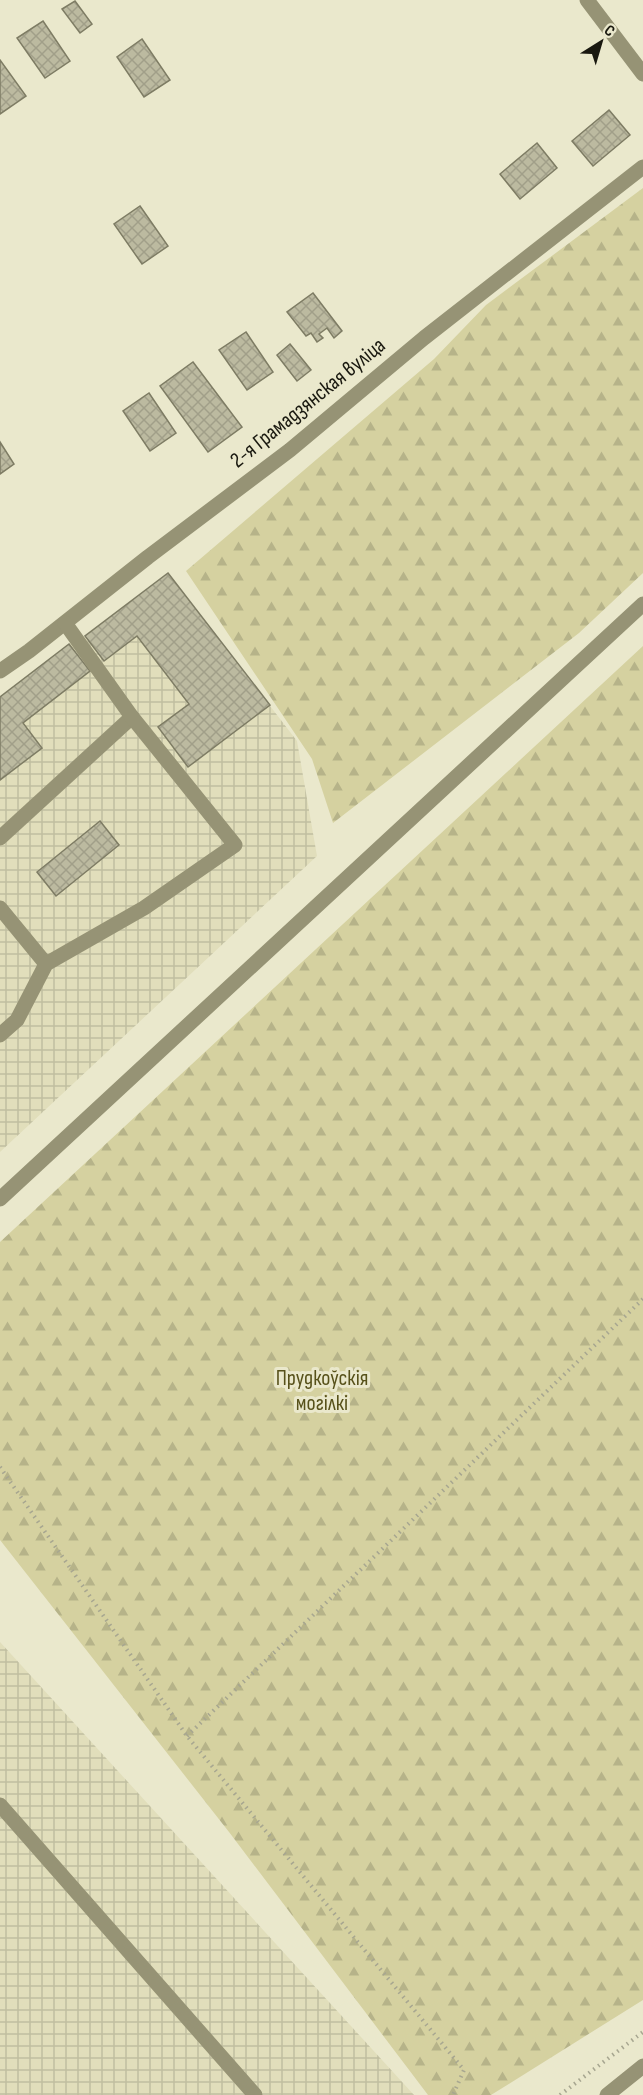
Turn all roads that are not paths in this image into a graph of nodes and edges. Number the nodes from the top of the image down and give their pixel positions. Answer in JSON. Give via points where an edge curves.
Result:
{"nodes":[{"id":1,"x":587,"y":0,"type":"edge"},
{"id":2,"x":643,"y":74,"type":"edge"},
{"id":3,"x":643,"y":167,"type":"edge"},
{"id":4,"x":643,"y":604,"type":"edge"},
{"id":5,"x":65,"y":623,"type":"junction"},
{"id":6,"x":0,"y":671,"type":"edge"},
{"id":7,"x":132,"y":717,"type":"junction"},
{"id":8,"x":0,"y":838,"type":"edge"},
{"id":9,"x":0,"y":908,"type":"edge"},
{"id":10,"x":46,"y":964,"type":"junction"},
{"id":11,"x":0,"y":1035,"type":"edge"},
{"id":12,"x":0,"y":1199,"type":"edge"},
{"id":13,"x":0,"y":1805,"type":"edge"},
{"id":14,"x":643,"y":2066,"type":"edge"},
{"id":15,"x":255,"y":2095,"type":"edge"},
{"id":16,"x":608,"y":2095,"type":"edge"}],
"edges":[{"from":1,"to":2,"type":"street"},
{"from":3,"to":5,"type":"street","name":"2-я Грамадзянская вуліца","via":[[424,338],[290,450]]},
{"from":4,"to":12,"type":"street"},
{"from":5,"to":6,"type":"street","name":"2-я Грамадзянская вуліца"},
{"from":5,"to":7,"type":"street"},
{"from":7,"to":8,"type":"street"},
{"from":7,"to":10,"type":"street","via":[[235,845],[144,908]]},
{"from":9,"to":10,"type":"street"},
{"from":10,"to":11,"type":"street","via":[[17,1020]]},
{"from":13,"to":15,"type":"street"},
{"from":14,"to":16,"type":"street"}]}
